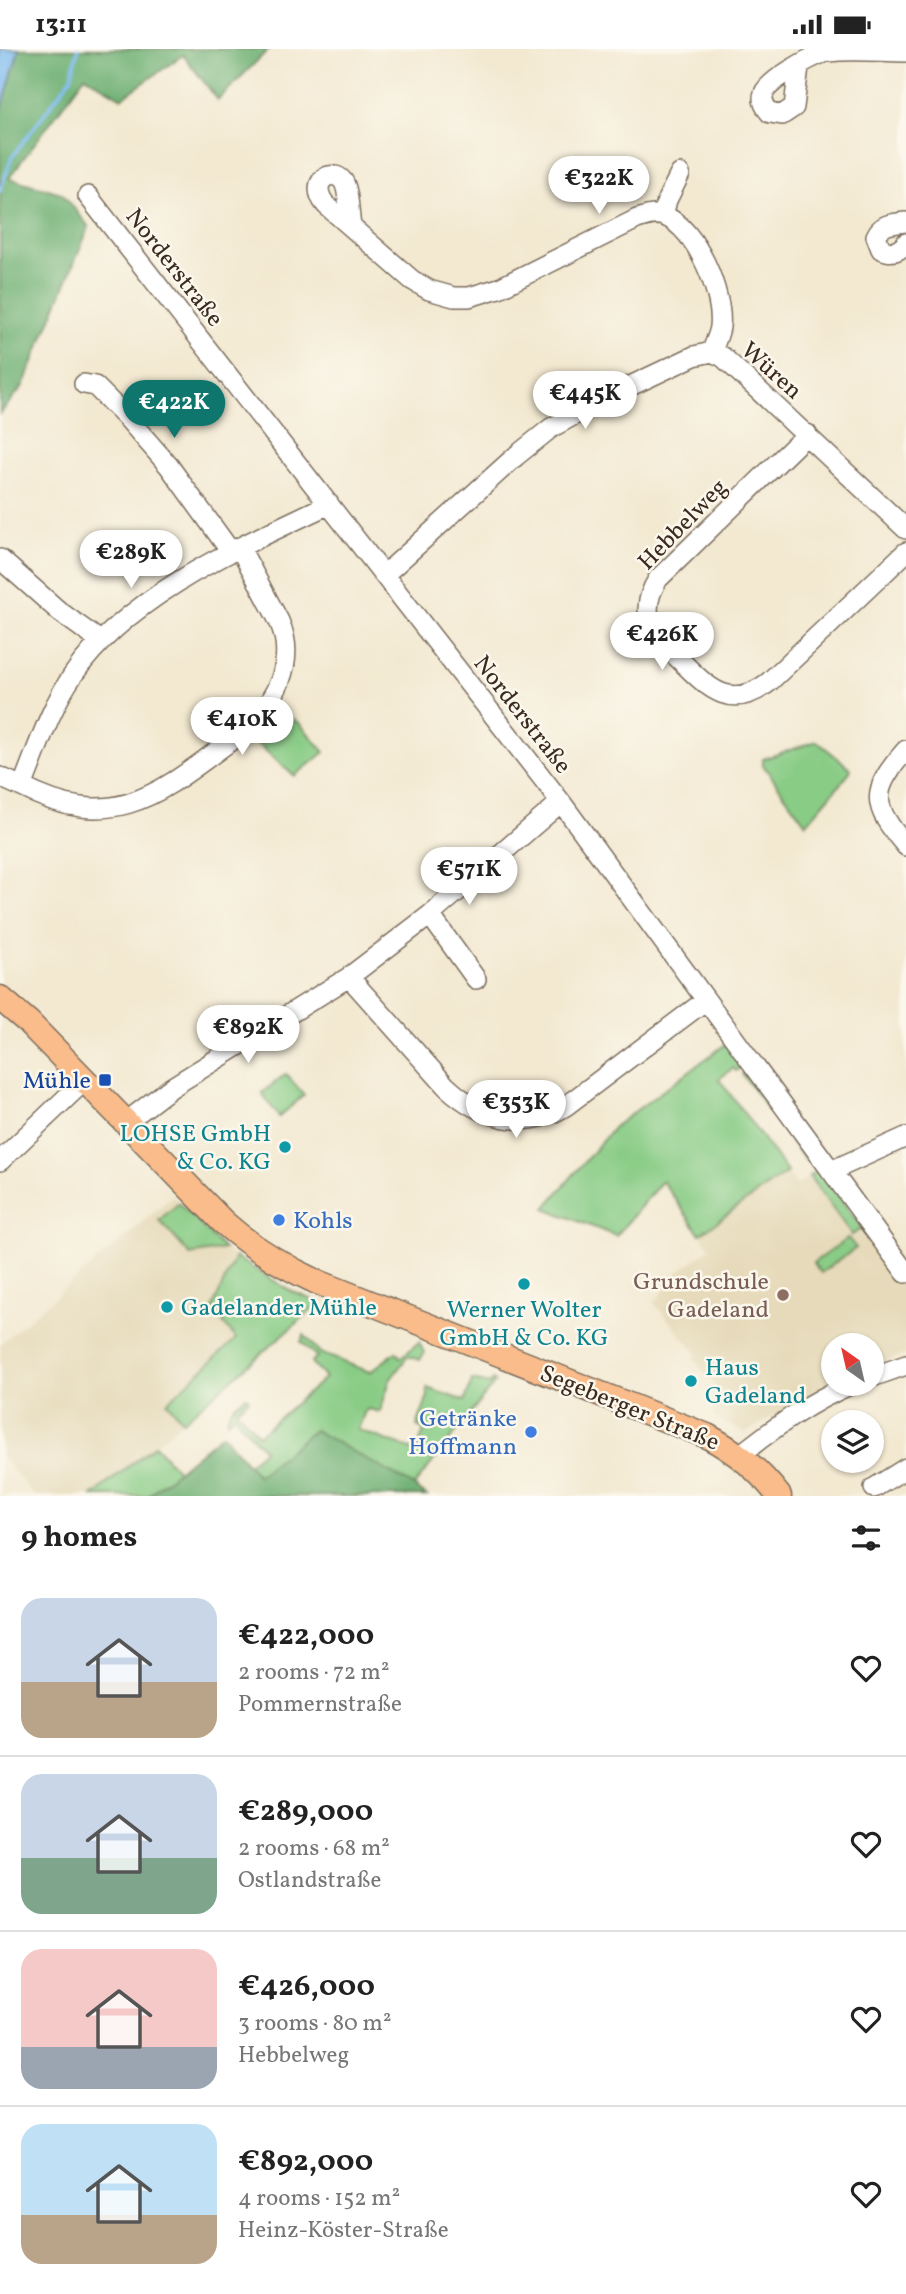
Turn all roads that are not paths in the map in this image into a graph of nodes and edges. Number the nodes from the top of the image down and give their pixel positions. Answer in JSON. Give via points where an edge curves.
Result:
{"nodes":[{"id":1,"x":906,"y":52,"type":"edge"},
{"id":2,"x":799,"y":66,"type":"dead end"},
{"id":3,"x":680,"y":174,"type":"dead end"},
{"id":4,"x":88,"y":195,"type":"dead end"},
{"id":5,"x":663,"y":216,"type":"junction"},
{"id":6,"x":906,"y":222,"type":"edge"},
{"id":7,"x":351,"y":226,"type":"dead end"},
{"id":8,"x":906,"y":243,"type":"edge"},
{"id":9,"x":712,"y":352,"type":"junction"},
{"id":10,"x":84,"y":384,"type":"dead end"},
{"id":11,"x":807,"y":434,"type":"junction"},
{"id":12,"x":329,"y":504,"type":"junction"},
{"id":13,"x":906,"y":529,"type":"edge"},
{"id":14,"x":235,"y":549,"type":"junction"},
{"id":15,"x":906,"y":552,"type":"edge"},
{"id":16,"x":0,"y":559,"type":"edge"},
{"id":17,"x":384,"y":575,"type":"junction"},
{"id":18,"x":100,"y":641,"type":"junction"},
{"id":19,"x":906,"y":750,"type":"edge"},
{"id":20,"x":0,"y":777,"type":"edge"},
{"id":21,"x":22,"y":787,"type":"junction"},
{"id":22,"x":561,"y":802,"type":"junction"},
{"id":23,"x":906,"y":846,"type":"edge"},
{"id":24,"x":430,"y":915,"type":"junction"},
{"id":25,"x":349,"y":977,"type":"junction"},
{"id":26,"x":475,"y":979,"type":"dead end"},
{"id":27,"x":0,"y":998,"type":"edge"},
{"id":28,"x":706,"y":1000,"type":"junction"},
{"id":29,"x":85,"y":1080,"type":"junction"},
{"id":30,"x":126,"y":1122,"type":"junction"},
{"id":31,"x":906,"y":1137,"type":"edge"},
{"id":32,"x":0,"y":1161,"type":"edge"},
{"id":33,"x":831,"y":1171,"type":"junction"},
{"id":34,"x":906,"y":1273,"type":"edge"},
{"id":35,"x":906,"y":1366,"type":"edge"},
{"id":36,"x":884,"y":1373,"type":"edge"},
{"id":37,"x":828,"y":1397,"type":"edge"},
{"id":38,"x":740,"y":1455,"type":"junction"},
{"id":39,"x":906,"y":1468,"type":"edge"},
{"id":40,"x":874,"y":1488,"type":"dead end"},
{"id":41,"x":779,"y":1496,"type":"edge"}],
"edges":[{"from":1,"to":2,"type":"street","via":[[829,52]]},
{"from":3,"to":5,"type":"street"},
{"from":4,"to":12,"type":"street","name":"Norderstraße"},
{"from":5,"to":7,"type":"street","via":[[637,219],[499,288],[469,297],[440,294],[419,285]]},
{"from":5,"to":9,"type":"street","via":[[693,243],[712,277],[720,326]]},
{"from":6,"to":8,"type":"street","via":[[888,224],[876,236],[881,249],[888,252]]},
{"from":9,"to":11,"type":"street","name":"Würen"},
{"from":9,"to":17,"type":"street","name":"Würen","via":[[674,365],[551,428]]},
{"from":10,"to":14,"type":"street","via":[[95,386],[149,442]]},
{"from":11,"to":13,"type":"street","name":"Würen"},
{"from":11,"to":15,"type":"street","name":"Hebbelweg","via":[[659,579],[648,607],[650,625],[661,642],[705,685],[726,695],[748,695],[769,683]]},
{"from":12,"to":14,"type":"street"},
{"from":12,"to":17,"type":"street","name":"Norderstraße"},
{"from":14,"to":18,"type":"street","via":[[136,611]]},
{"from":14,"to":21,"type":"street","via":[[279,621],[286,648],[279,686],[265,710],[160,791],[141,800],[91,809],[61,804]]},
{"from":16,"to":18,"type":"street"},
{"from":17,"to":22,"type":"street","name":"Norderstraße"},
{"from":18,"to":21,"type":"street","via":[[71,677]]},
{"from":19,"to":23,"type":"street","via":[[886,774],[879,799],[887,824]]},
{"from":20,"to":21,"type":"street"},
{"from":22,"to":24,"type":"street"},
{"from":22,"to":28,"type":"street","name":"Norderstraße"},
{"from":24,"to":25,"type":"street"},
{"from":24,"to":26,"type":"street"},
{"from":25,"to":28,"type":"street","via":[[461,1099],[489,1114],[524,1120],[544,1117],[567,1105]]},
{"from":25,"to":30,"type":"street","via":[[172,1087]]},
{"from":27,"to":29,"type":"main road","name":"Segeberger Straße"},
{"from":28,"to":33,"type":"street","name":"Norderstraße"},
{"from":29,"to":30,"type":"main road","name":"Segeberger Straße"},
{"from":29,"to":32,"type":"street"},
{"from":30,"to":38,"type":"main road","name":"Segeberger Straße","via":[[222,1222],[294,1271],[706,1436]]},
{"from":31,"to":33,"type":"street"},
{"from":33,"to":34,"type":"street","name":"Norderstraße"},
{"from":35,"to":36,"type":"street"},
{"from":37,"to":38,"type":"street","via":[[794,1415]]},
{"from":38,"to":41,"type":"main road","name":"Segeberger Straße"},
{"from":39,"to":40,"type":"street"}]}
